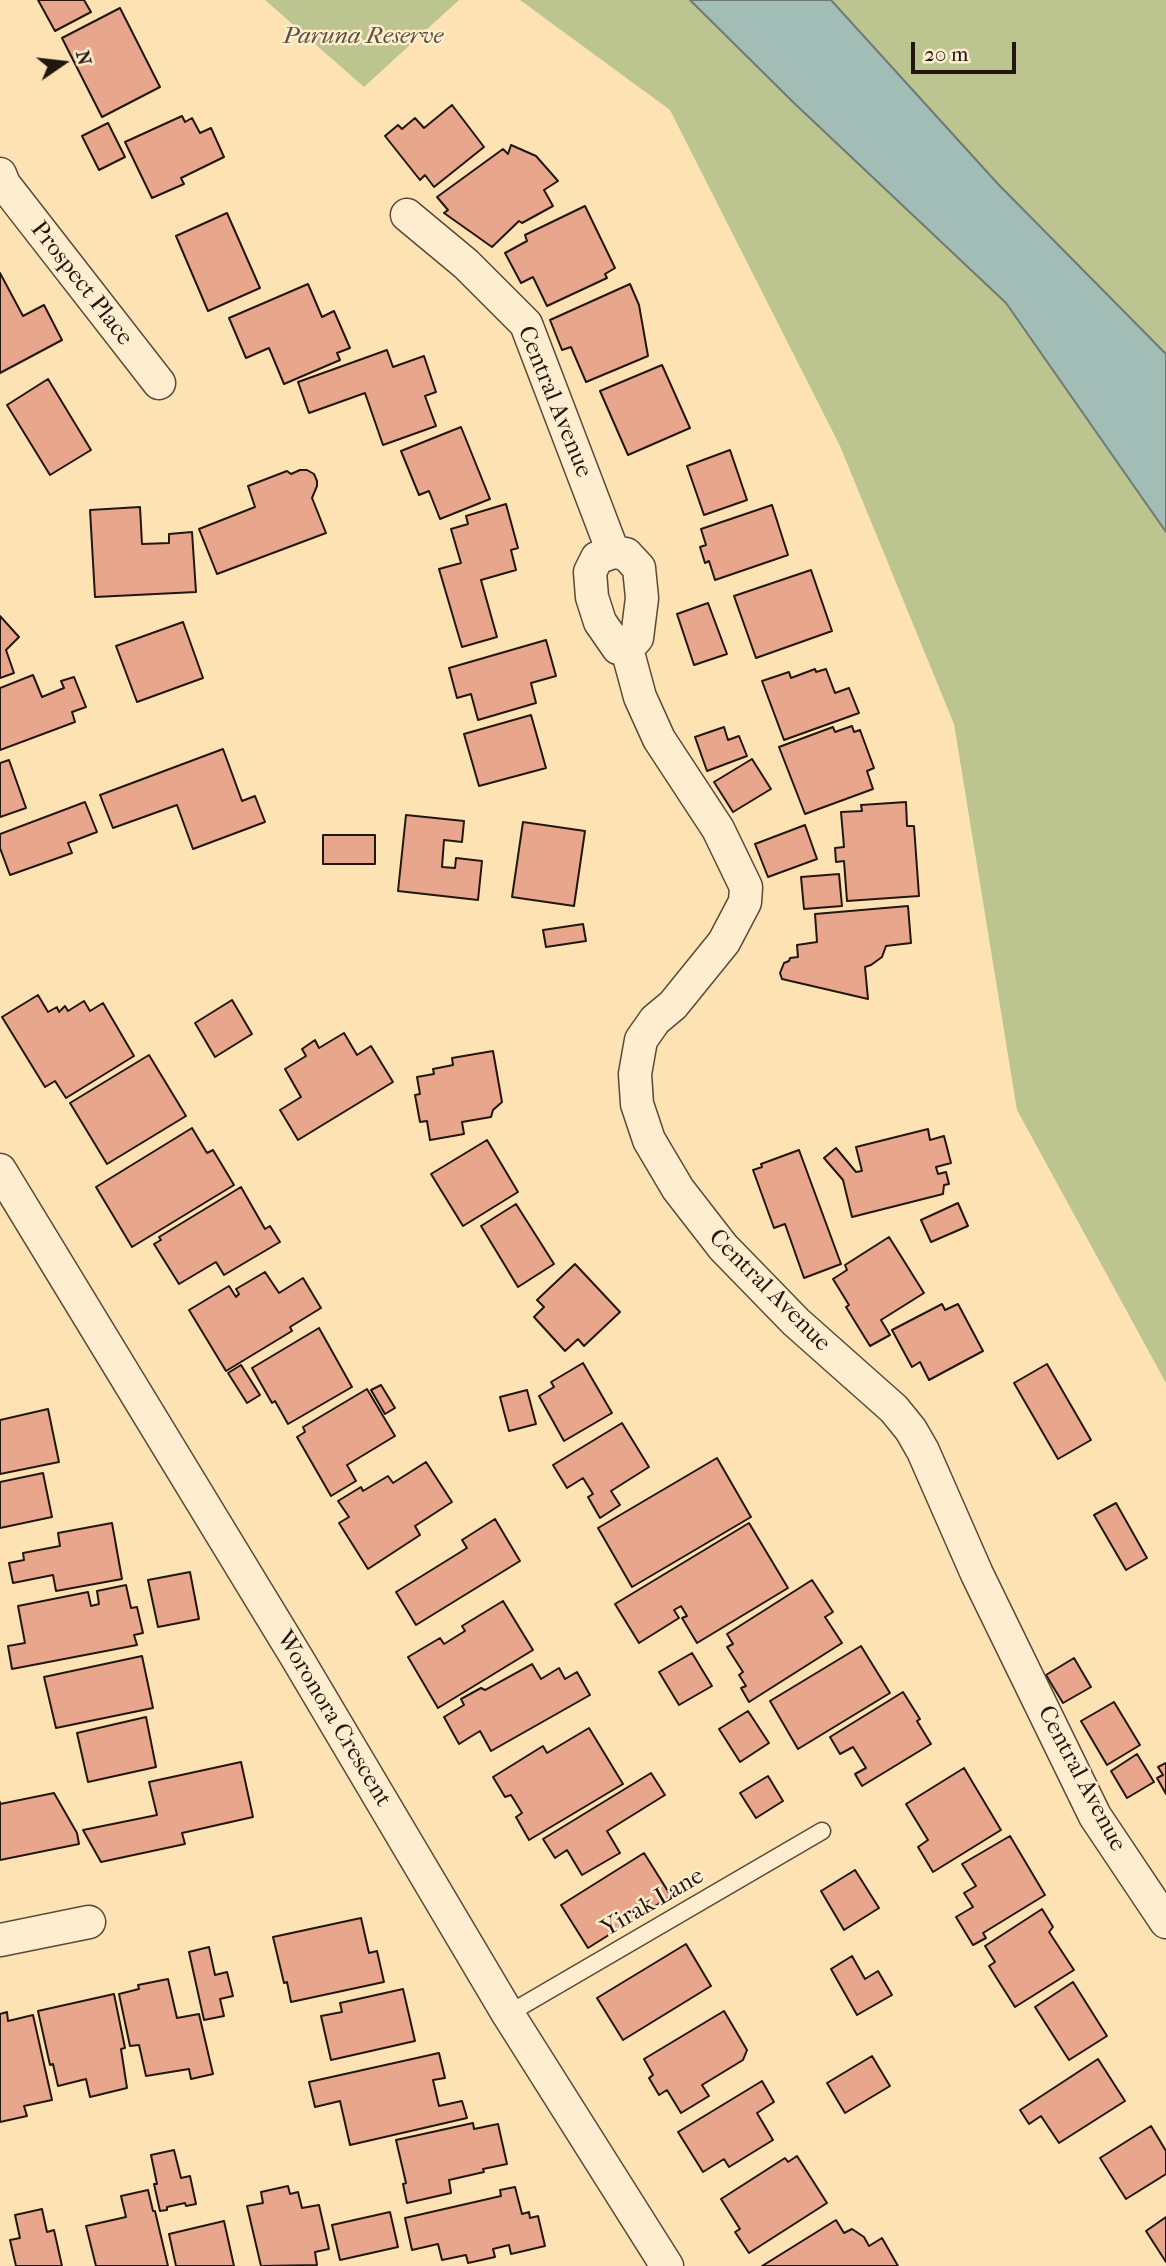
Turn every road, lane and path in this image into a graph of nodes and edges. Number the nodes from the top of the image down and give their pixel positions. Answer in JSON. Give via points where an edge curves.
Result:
{"nodes":[{"id":1,"x":1,"y":181,"type":"edge"},
{"id":2,"x":407,"y":215,"type":"dead end"},
{"id":3,"x":159,"y":383,"type":"dead end"},
{"id":4,"x":612,"y":552,"type":"junction"},
{"id":5,"x":627,"y":649,"type":"junction"},
{"id":6,"x":0,"y":1170,"type":"edge"},
{"id":7,"x":822,"y":1831,"type":"dead end"},
{"id":8,"x":89,"y":1922,"type":"dead end"},
{"id":9,"x":1166,"y":1922,"type":"edge"},
{"id":10,"x":0,"y":1940,"type":"edge"},
{"id":11,"x":508,"y":2014,"type":"junction"},
{"id":12,"x":667,"y":2266,"type":"edge"}],
"edges":[{"from":1,"to":3,"type":"street","name":"Prospect Place"},
{"from":2,"to":4,"type":"street","name":"Central Avenue","via":[[466,264],[526,324]]},
{"from":4,"to":5,"type":"street","via":[[626,554],[639,568],[642,598],[637,638]]},
{"from":4,"to":5,"type":"street","via":[[597,558],[590,572],[592,597],[600,622],[618,648]]},
{"from":5,"to":9,"type":"street","name":"Central Avenue","via":[[640,698],[659,738],[718,829],[746,887],[745,902],[724,942],[641,1040],[635,1074],[637,1104],[649,1140],[678,1189],[723,1247],[911,1430],[1095,1816]]},
{"from":6,"to":11,"type":"street","name":"Woronora Crescent"},
{"from":7,"to":11,"type":"lane","name":"Yirak Lane"},
{"from":8,"to":10,"type":"street"},
{"from":11,"to":12,"type":"street","name":"Woronora Crescent"}]}
